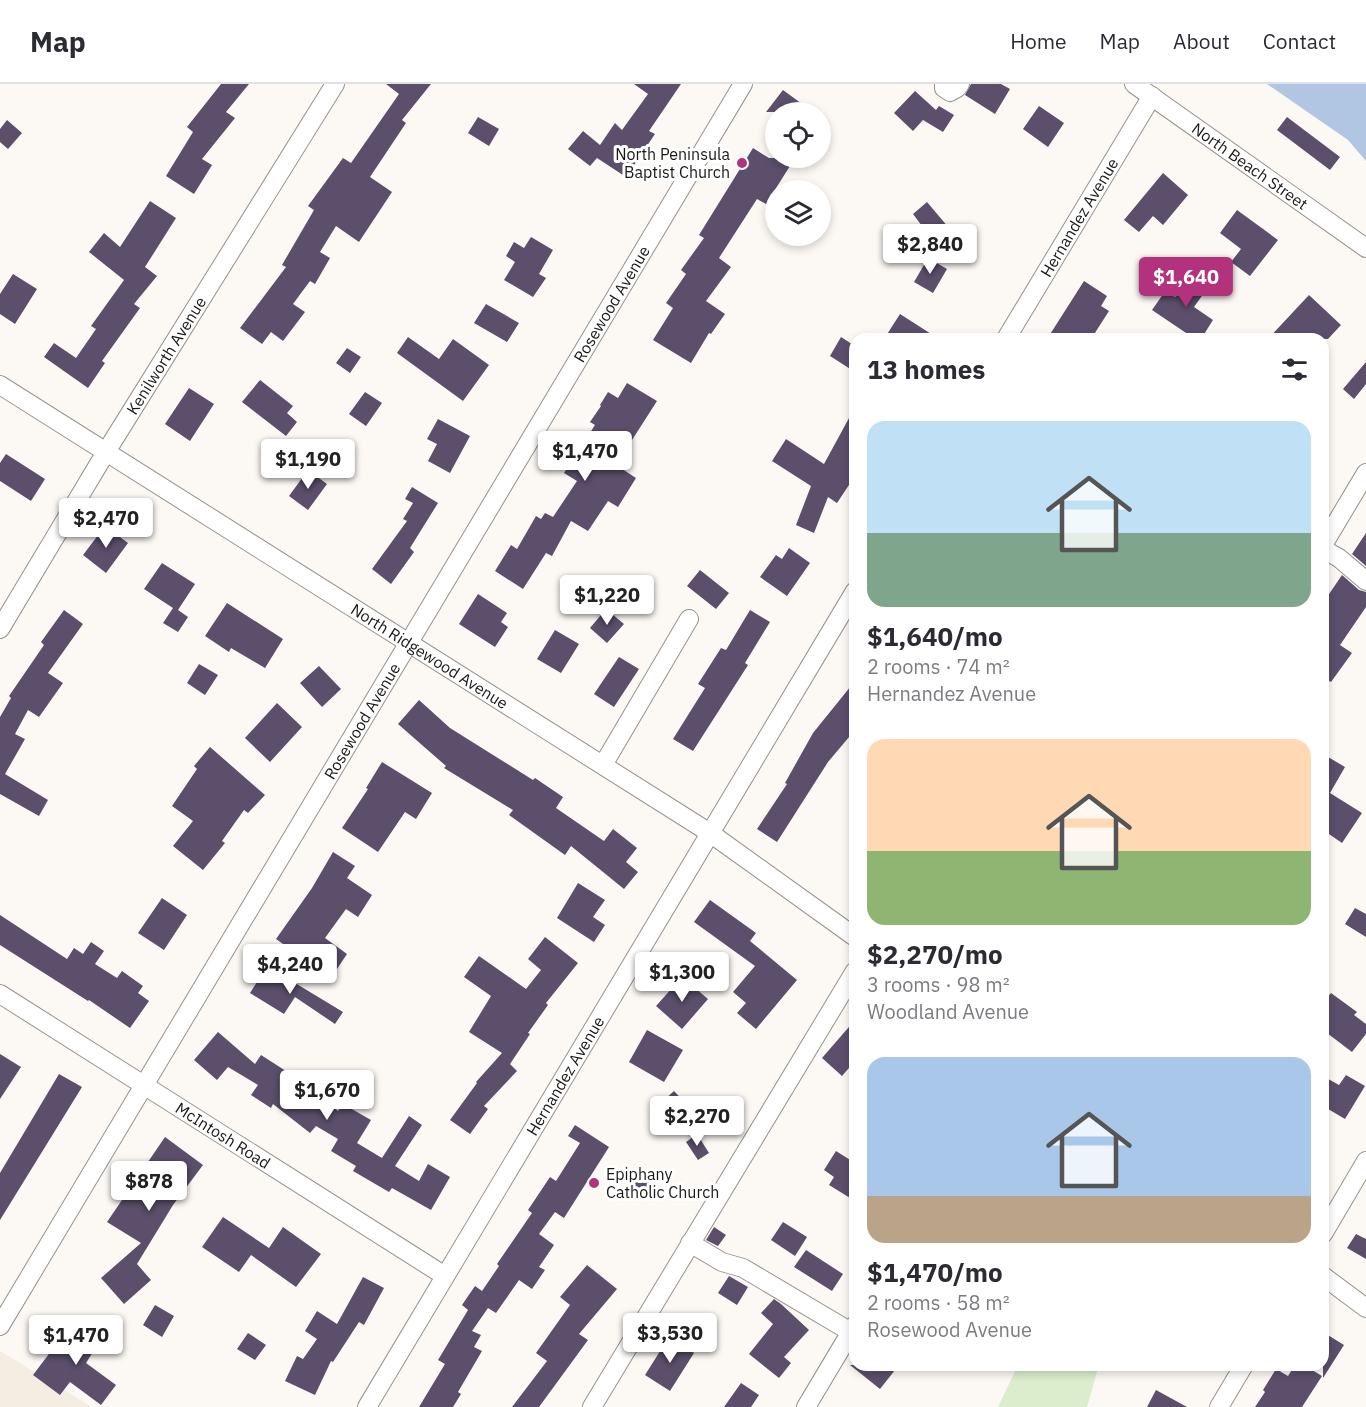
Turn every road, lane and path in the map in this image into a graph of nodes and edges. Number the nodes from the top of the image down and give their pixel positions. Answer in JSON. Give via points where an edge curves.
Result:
{"nodes":[{"id":1,"x":335,"y":84,"type":"edge"},
{"id":2,"x":743,"y":84,"type":"edge"},
{"id":3,"x":944,"y":84,"type":"edge"},
{"id":4,"x":960,"y":84,"type":"edge"},
{"id":5,"x":1134,"y":84,"type":"edge"},
{"id":6,"x":1152,"y":96,"type":"junction"},
{"id":7,"x":1366,"y":248,"type":"edge"},
{"id":8,"x":1010,"y":333,"type":"edge"},
{"id":9,"x":0,"y":385,"type":"edge"},
{"id":10,"x":106,"y":452,"type":"junction"},
{"id":11,"x":1366,"y":473,"type":"edge"},
{"id":12,"x":1329,"y":537,"type":"edge"},
{"id":13,"x":1329,"y":551,"type":"edge"},
{"id":14,"x":1366,"y":581,"type":"edge"},
{"id":15,"x":849,"y":601,"type":"edge"},
{"id":16,"x":689,"y":619,"type":"dead end"},
{"id":17,"x":0,"y":629,"type":"edge"},
{"id":18,"x":408,"y":642,"type":"junction"},
{"id":19,"x":603,"y":765,"type":"junction"},
{"id":20,"x":710,"y":833,"type":"junction"},
{"id":21,"x":849,"y":934,"type":"edge"},
{"id":22,"x":849,"y":981,"type":"edge"},
{"id":23,"x":0,"y":994,"type":"edge"},
{"id":24,"x":143,"y":1086,"type":"junction"},
{"id":25,"x":1366,"y":1161,"type":"edge"},
{"id":26,"x":1329,"y":1224,"type":"edge"},
{"id":27,"x":690,"y":1244,"type":"junction"},
{"id":28,"x":446,"y":1276,"type":"junction"},
{"id":29,"x":1329,"y":1280,"type":"edge"},
{"id":30,"x":1366,"y":1308,"type":"edge"},
{"id":31,"x":0,"y":1326,"type":"edge"},
{"id":32,"x":849,"y":1327,"type":"edge"},
{"id":33,"x":849,"y":1336,"type":"edge"},
{"id":34,"x":1240,"y":1371,"type":"edge"},
{"id":35,"x":367,"y":1407,"type":"edge"},
{"id":36,"x":592,"y":1407,"type":"edge"},
{"id":37,"x":806,"y":1407,"type":"edge"},
{"id":38,"x":1219,"y":1407,"type":"edge"}],
"edges":[{"from":1,"to":10,"type":"street","name":"Kenilworth Avenue"},
{"from":2,"to":18,"type":"street","name":"Rosewood Avenue"},
{"from":3,"to":4,"type":"street","via":[[950,92]]},
{"from":5,"to":6,"type":"street","name":"North Beach Street"},
{"from":6,"to":7,"type":"street","name":"North Beach Street"},
{"from":6,"to":8,"type":"street","name":"Hernandez Avenue"},
{"from":9,"to":10,"type":"street","name":"North Ridgewood Avenue"},
{"from":10,"to":17,"type":"street","name":"Kenilworth Avenue"},
{"from":10,"to":18,"type":"street","name":"North Ridgewood Avenue"},
{"from":11,"to":12,"type":"street"},
{"from":13,"to":14,"type":"street"},
{"from":15,"to":20,"type":"street","name":"Hernandez Avenue"},
{"from":16,"to":19,"type":"street"},
{"from":18,"to":19,"type":"street","name":"North Ridgewood Avenue"},
{"from":18,"to":24,"type":"street","name":"Rosewood Avenue"},
{"from":19,"to":20,"type":"street","name":"North Ridgewood Avenue"},
{"from":20,"to":21,"type":"street","name":"North Ridgewood Avenue"},
{"from":20,"to":28,"type":"street","name":"Hernandez Avenue"},
{"from":22,"to":27,"type":"street"},
{"from":23,"to":24,"type":"street","name":"McIntosh Road"},
{"from":24,"to":28,"type":"street","name":"McIntosh Road"},
{"from":24,"to":31,"type":"street","name":"Rosewood Avenue"},
{"from":25,"to":26,"type":"street"},
{"from":27,"to":32,"type":"street","via":[[722,1262],[743,1268]]},
{"from":27,"to":36,"type":"street"},
{"from":28,"to":35,"type":"street","name":"Hernandez Avenue"},
{"from":29,"to":30,"type":"street"},
{"from":33,"to":37,"type":"street"},
{"from":34,"to":38,"type":"street"}]}
